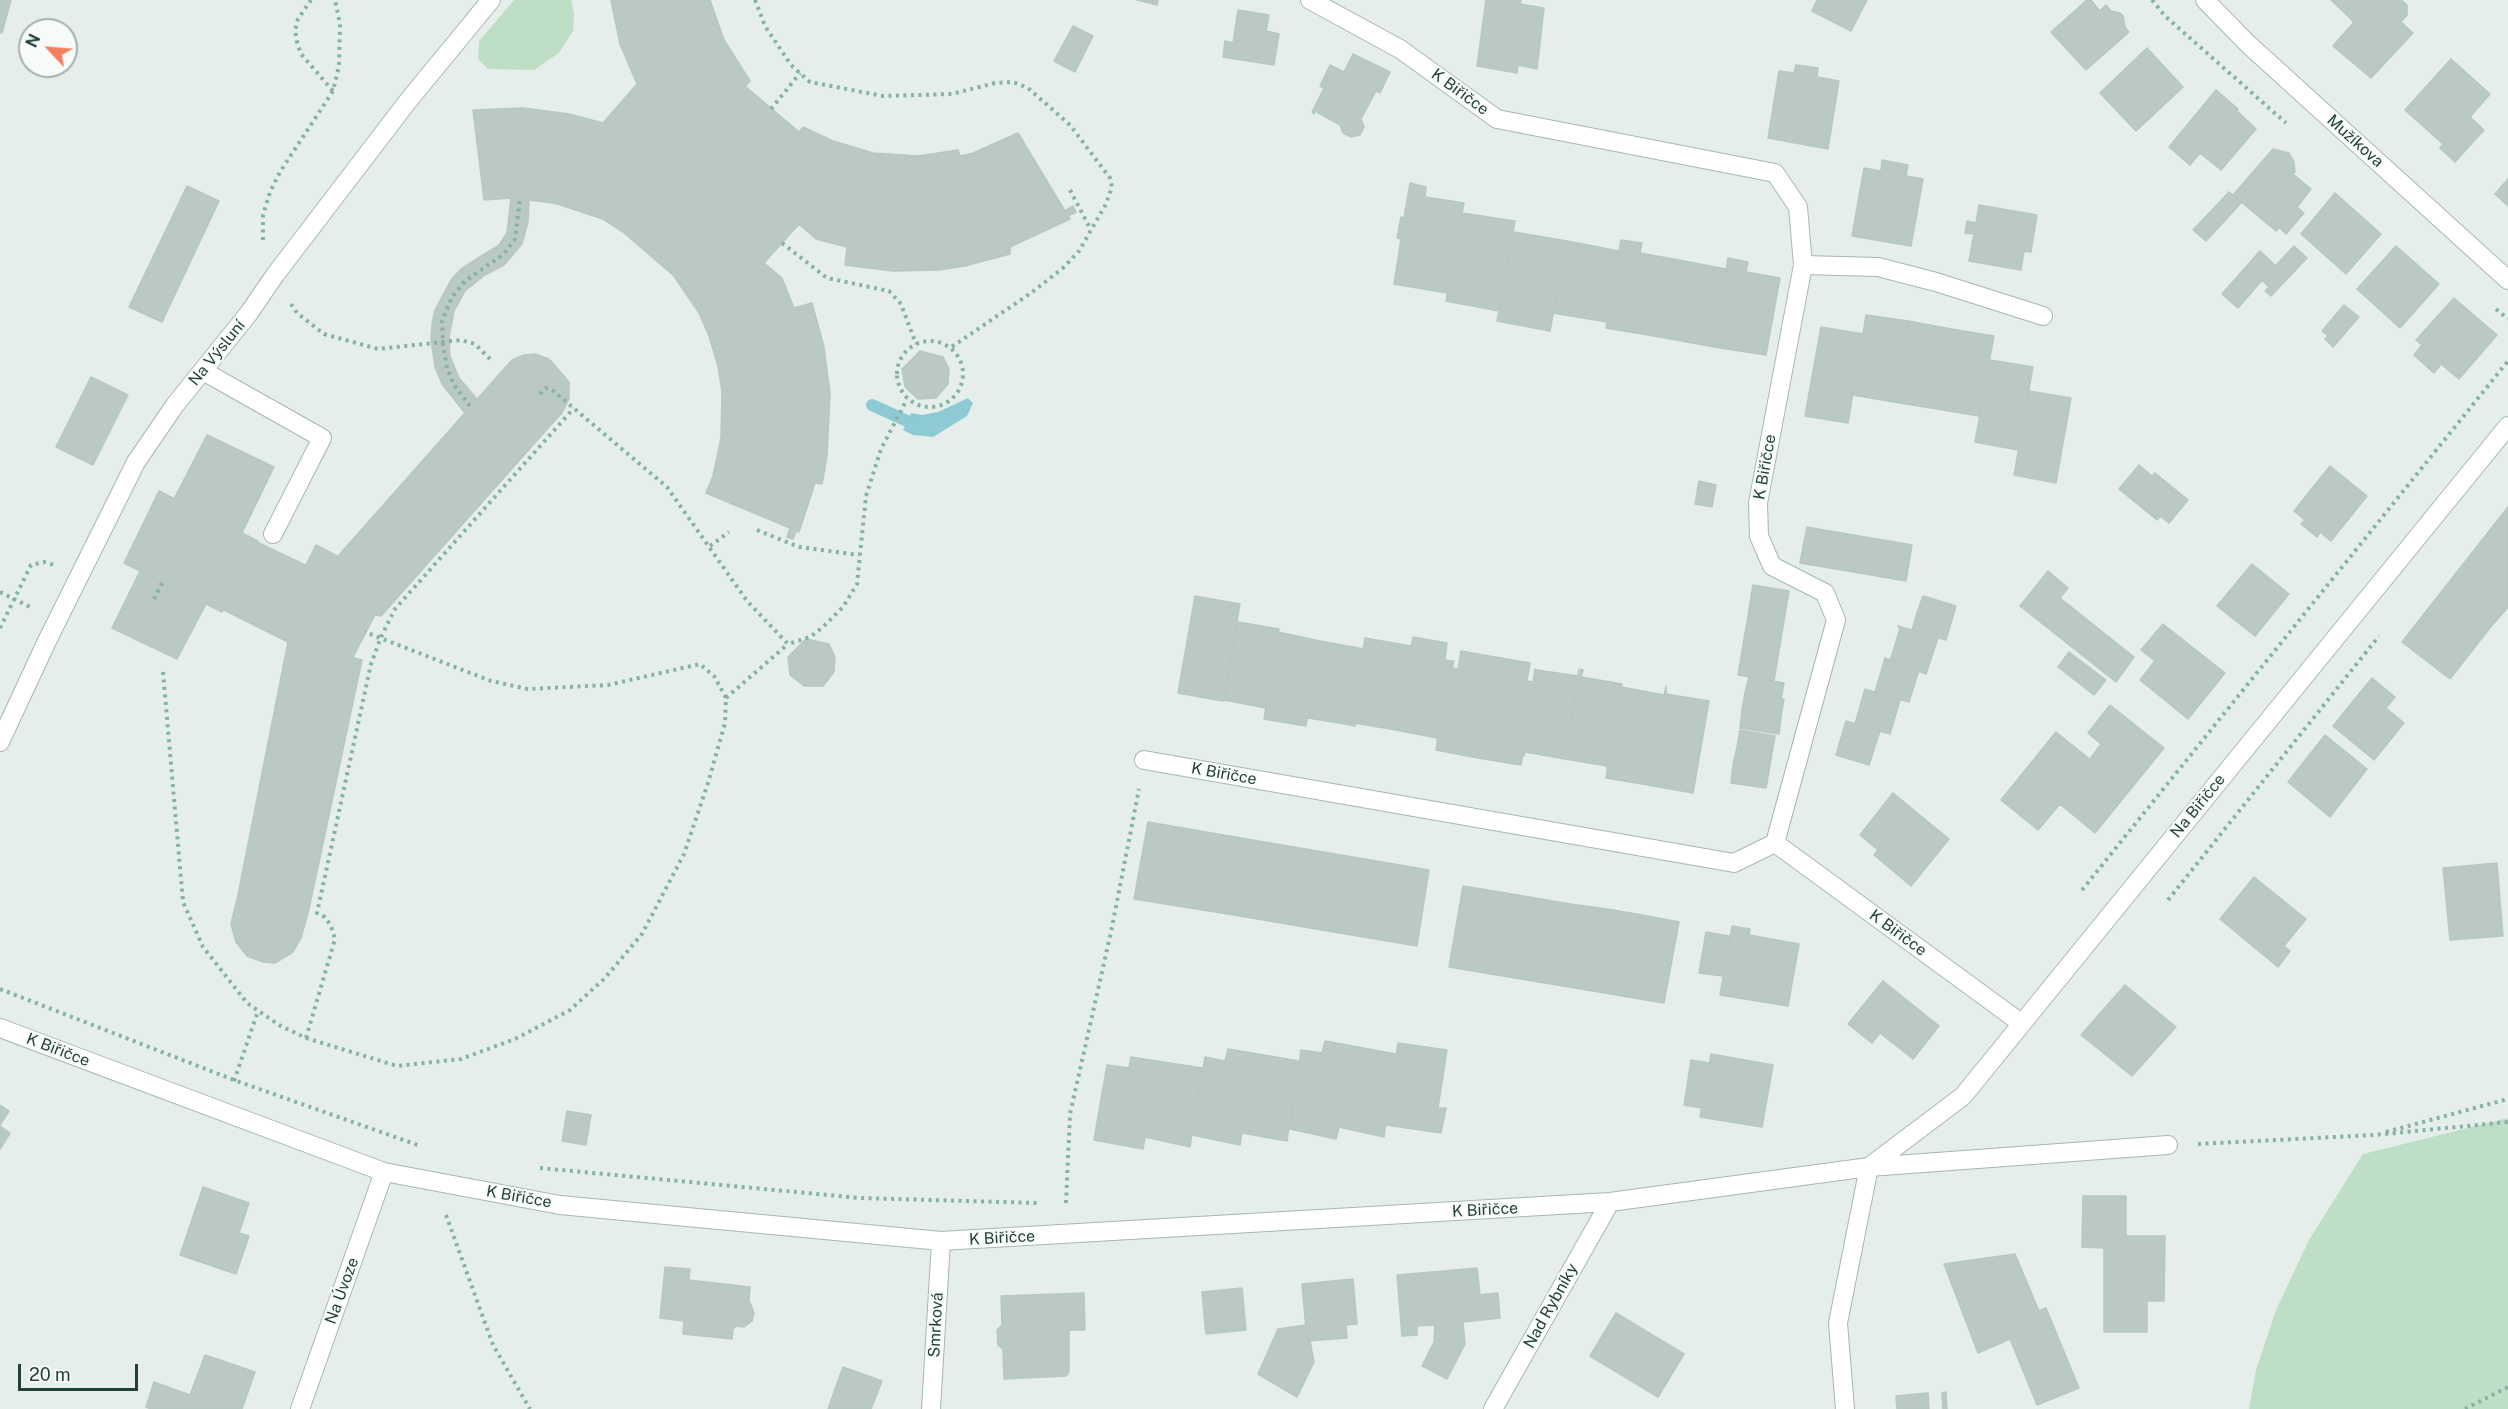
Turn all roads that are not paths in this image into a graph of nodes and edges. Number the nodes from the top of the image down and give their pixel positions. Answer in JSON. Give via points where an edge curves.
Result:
{"nodes":[{"id":1,"x":491,"y":0,"type":"edge"},
{"id":2,"x":1310,"y":0,"type":"edge"},
{"id":3,"x":2205,"y":0,"type":"edge"},
{"id":4,"x":1803,"y":266,"type":"junction"},
{"id":5,"x":2508,"y":280,"type":"edge"},
{"id":6,"x":2043,"y":316,"type":"dead end"},
{"id":7,"x":203,"y":371,"type":"junction"},
{"id":8,"x":2508,"y":426,"type":"edge"},
{"id":9,"x":273,"y":534,"type":"dead end"},
{"id":10,"x":0,"y":742,"type":"edge"},
{"id":11,"x":1144,"y":760,"type":"road end"},
{"id":12,"x":1775,"y":843,"type":"junction"},
{"id":13,"x":2021,"y":1023,"type":"junction"},
{"id":14,"x":0,"y":1028,"type":"edge"},
{"id":15,"x":2168,"y":1145,"type":"road end"},
{"id":16,"x":1869,"y":1167,"type":"junction"},
{"id":17,"x":384,"y":1172,"type":"junction"},
{"id":18,"x":1610,"y":1202,"type":"junction"},
{"id":19,"x":941,"y":1241,"type":"junction"},
{"id":20,"x":300,"y":1409,"type":"edge"},
{"id":21,"x":931,"y":1409,"type":"edge"},
{"id":22,"x":1493,"y":1409,"type":"edge"},
{"id":23,"x":1845,"y":1409,"type":"edge"}],
"edges":[{"from":1,"to":7,"type":"street","name":"Na Výsluní"},
{"from":2,"to":4,"type":"street","name":"K Biřičce","via":[[1400,49],[1497,119],[1775,172],[1798,207]]},
{"from":3,"to":5,"type":"street","name":"Mužíkova","via":[[2248,44]]},
{"from":4,"to":6,"type":"street","via":[[1878,267]]},
{"from":4,"to":12,"type":"street","name":"K Biřičce","via":[[1758,503],[1759,536],[1772,566],[1824,594],[1836,620]]},
{"from":7,"to":9,"type":"street","via":[[322,438]]},
{"from":7,"to":10,"type":"street","name":"Na Výsluní","via":[[136,462]]},
{"from":8,"to":13,"type":"street","name":"Na Biřičce"},
{"from":11,"to":12,"type":"street","name":"K Biřičce","via":[[1734,863]]},
{"from":12,"to":13,"type":"street","name":"K Biřičce"},
{"from":13,"to":16,"type":"street","name":"Na Biřičce","via":[[1963,1096]]},
{"from":14,"to":17,"type":"street","name":"K Biřičce"},
{"from":15,"to":16,"type":"street","name":"K Biřičce"},
{"from":16,"to":18,"type":"street","name":"K Biřičce"},
{"from":16,"to":23,"type":"street","via":[[1838,1323]]},
{"from":17,"to":19,"type":"street","name":"K Biřičce","via":[[560,1205]]},
{"from":17,"to":20,"type":"street","name":"Na Úvoze"},
{"from":18,"to":19,"type":"street","name":"K Biřičce"},
{"from":18,"to":22,"type":"street","name":"Nad Rybníky"},
{"from":19,"to":21,"type":"street","name":"Smrková"}]}
